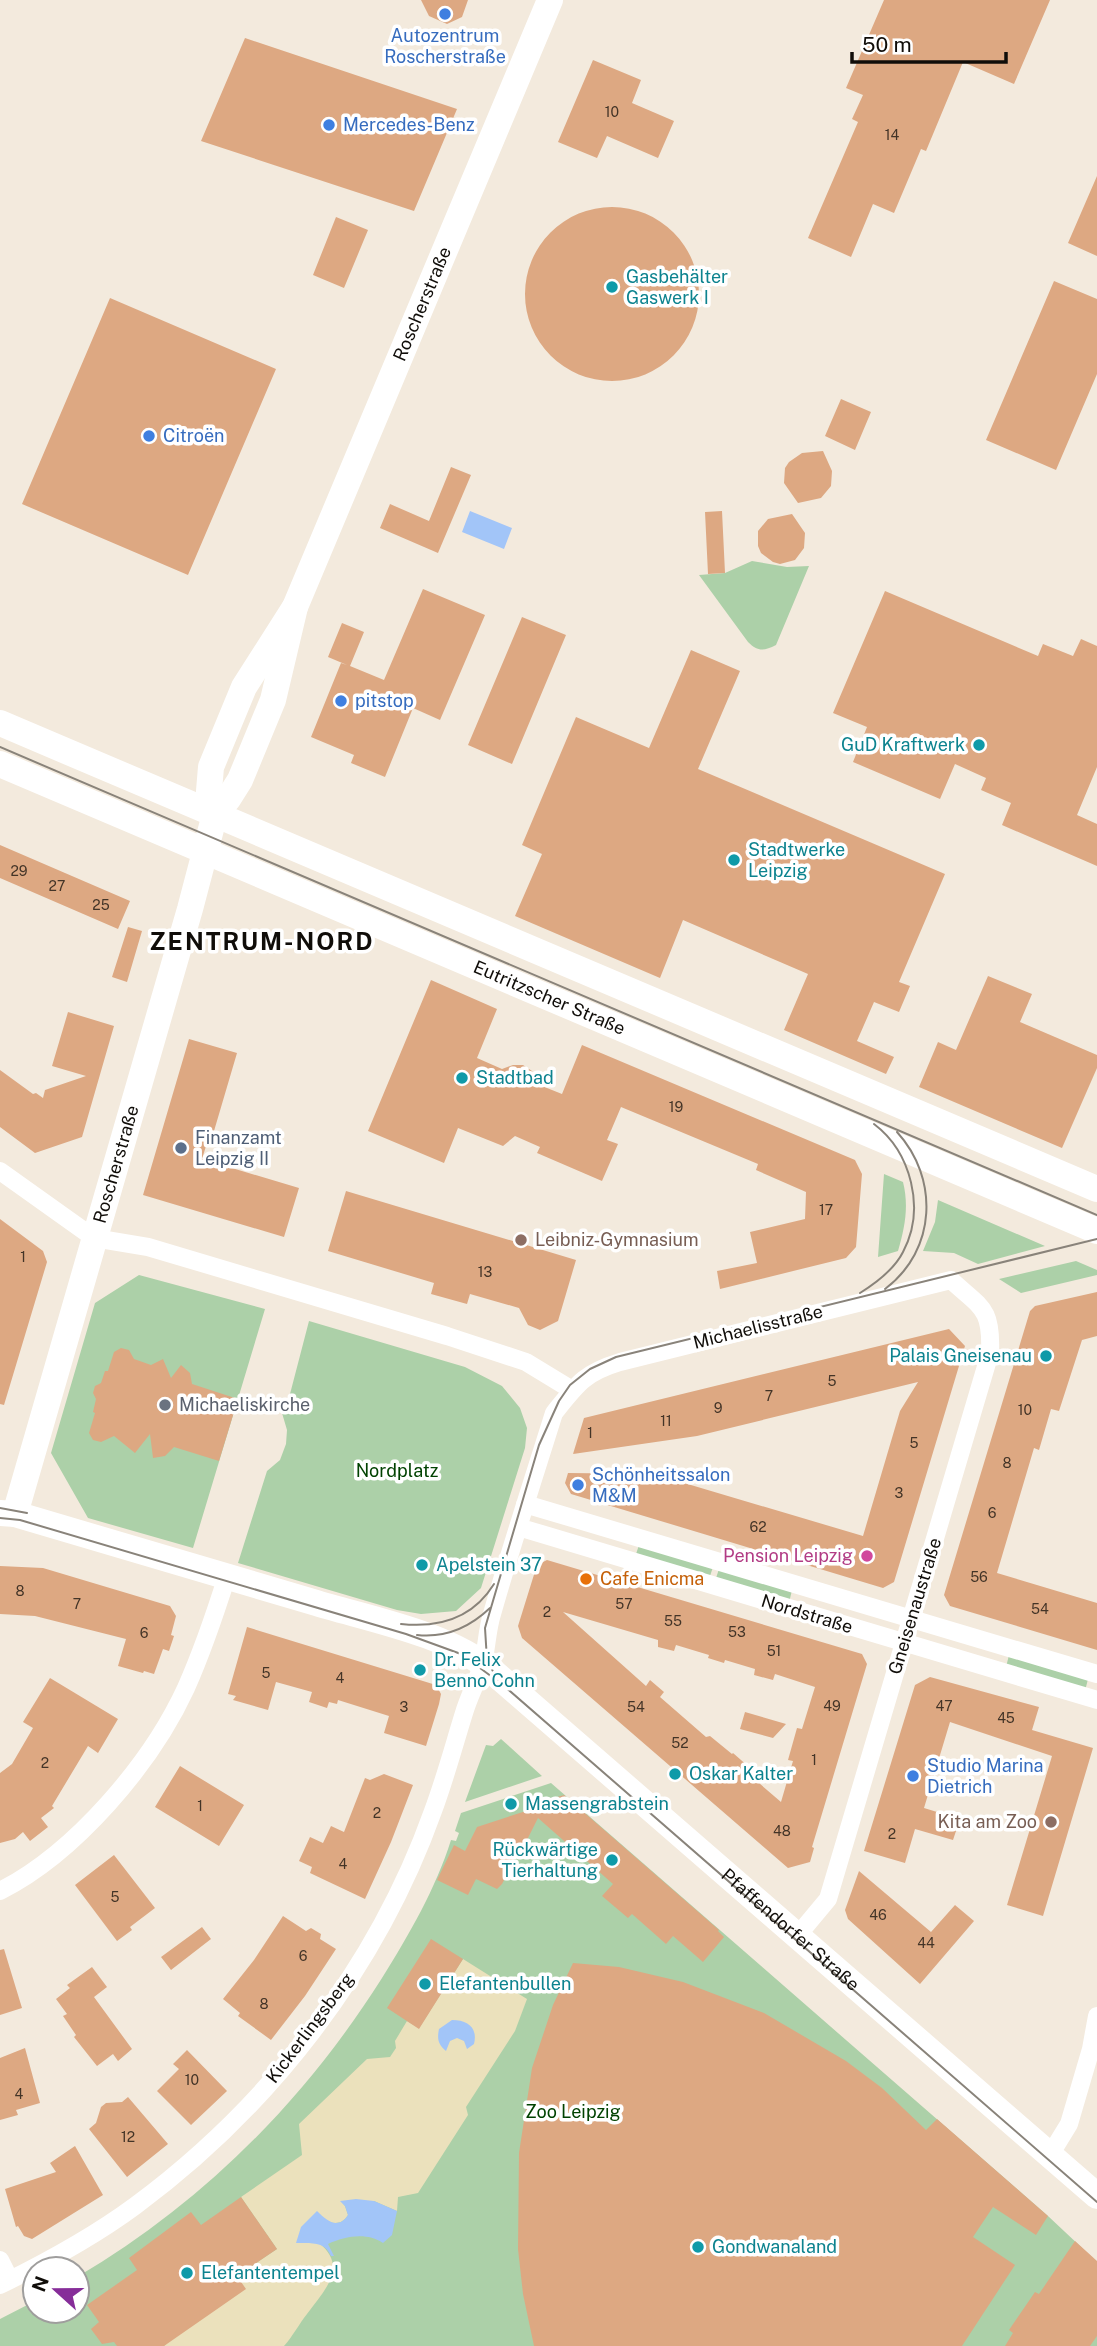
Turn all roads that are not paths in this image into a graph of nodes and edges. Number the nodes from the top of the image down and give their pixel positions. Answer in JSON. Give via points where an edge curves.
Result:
{"nodes":[{"id":1,"x":550,"y":0,"type":"edge"},
{"id":2,"x":0,"y":723,"type":"edge"},
{"id":3,"x":0,"y":764,"type":"edge"},
{"id":4,"x":215,"y":814,"type":"junction"},
{"id":5,"x":205,"y":851,"type":"junction"},
{"id":6,"x":0,"y":1171,"type":"edge"},
{"id":7,"x":1097,"y":1189,"type":"edge"},
{"id":8,"x":1097,"y":1231,"type":"edge"},
{"id":9,"x":94,"y":1238,"type":"junction"},
{"id":10,"x":951,"y":1280,"type":"joint"},
{"id":11,"x":572,"y":1390,"type":"junction"},
{"id":12,"x":525,"y":1504,"type":"junction"},
{"id":13,"x":8,"y":1513,"type":"edge"},
{"id":14,"x":518,"y":1527,"type":"junction"},
{"id":15,"x":226,"y":1576,"type":"junction"},
{"id":16,"x":912,"y":1619,"type":"junction"},
{"id":17,"x":904,"y":1643,"type":"junction"},
{"id":18,"x":483,"y":1663,"type":"junction"},
{"id":19,"x":1097,"y":1674,"type":"edge"},
{"id":20,"x":1097,"y":1700,"type":"edge"},
{"id":21,"x":0,"y":1891,"type":"edge"},
{"id":22,"x":798,"y":1935,"type":"junction"},
{"id":23,"x":1096,"y":2021,"type":"edge"},
{"id":24,"x":1050,"y":2155,"type":"junction"},
{"id":25,"x":1097,"y":2196,"type":"edge"},
{"id":26,"x":0,"y":2260,"type":"edge"},
{"id":27,"x":5,"y":2283,"type":"edge"}],
"edges":[{"from":1,"to":4,"type":"main road","name":"Roscherstraße","via":[[295,607],[244,687],[211,767],[209,791]]},
{"from":2,"to":4,"type":"main road"},
{"from":3,"to":5,"type":"main road","name":"Eutritzscher Straße"},
{"from":4,"to":5,"type":"main road","name":"Roscherstraße"},
{"from":4,"to":7,"type":"main road"},
{"from":5,"to":8,"type":"main road","name":"Eutritzscher Straße"},
{"from":5,"to":9,"type":"main road","name":"Roscherstraße"},
{"from":6,"to":9,"type":"street"},
{"from":9,"to":11,"type":"street","via":[[142,1246],[295,1289],[526,1362]]},
{"from":9,"to":13,"type":"main road","name":"Roscherstraße"},
{"from":10,"to":11,"type":"street","name":"Michaelisstraße","via":[[620,1362],[594,1371]]},
{"from":10,"to":16,"type":"street","name":"Gneisenaustraße","via":[[985,1311],[990,1353]]},
{"from":11,"to":12,"type":"street","via":[[554,1413]]},
{"from":12,"to":14,"type":"street"},
{"from":12,"to":16,"type":"street","name":"Nordstraße"},
{"from":13,"to":15,"type":"main road"},
{"from":14,"to":17,"type":"street","name":"Nordstraße"},
{"from":14,"to":18,"type":"street"},
{"from":15,"to":18,"type":"main road","via":[[448,1644]]},
{"from":15,"to":21,"type":"street","via":[[186,1689],[130,1778],[89,1825],[23,1880]]},
{"from":16,"to":17,"type":"street","name":"Gneisenaustraße"},
{"from":16,"to":19,"type":"street","name":"Nordstraße"},
{"from":17,"to":20,"type":"street","name":"Nordstraße"},
{"from":17,"to":22,"type":"street","name":"Gneisenaustraße","via":[[828,1899]]},
{"from":18,"to":22,"type":"main road","name":"Pfaffendorfer Straße"},
{"from":18,"to":27,"type":"street","name":"Kickerlingsberg","via":[[433,1811],[384,1920],[346,1985],[290,2060],[232,2124],[135,2207]]},
{"from":22,"to":24,"type":"main road","name":"Pfaffendorfer Straße"},
{"from":23,"to":24,"type":"street","via":[[1069,2124]]},
{"from":24,"to":25,"type":"main road","name":"Pfaffendorfer Straße"},
{"from":26,"to":27,"type":"street"}]}
